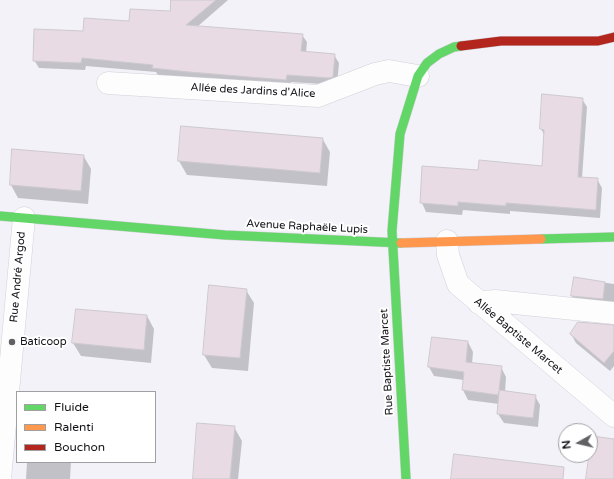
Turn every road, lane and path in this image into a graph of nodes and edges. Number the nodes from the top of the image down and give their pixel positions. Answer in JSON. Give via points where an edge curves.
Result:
{"nodes":[{"id":1,"x":614,"y":37,"type":"edge"},
{"id":2,"x":418,"y":76,"type":"junction"},
{"id":3,"x":108,"y":82,"type":"dead end"},
{"id":4,"x":0,"y":216,"type":"edge"},
{"id":5,"x":24,"y":218,"type":"junction"},
{"id":6,"x":614,"y":237,"type":"edge"},
{"id":7,"x":447,"y":241,"type":"junction"},
{"id":8,"x":391,"y":244,"type":"junction"},
{"id":9,"x":479,"y":303,"type":"junction"},
{"id":10,"x":614,"y":314,"type":"edge"},
{"id":11,"x":614,"y":416,"type":"edge"},
{"id":12,"x":0,"y":479,"type":"edge"},
{"id":13,"x":406,"y":479,"type":"edge"}],
"edges":[{"from":1,"to":2,"type":"street","via":[[572,42],[501,41],[454,47],[427,63]]},
{"from":2,"to":3,"type":"street","name":"Allée des Jardins d'Alice","via":[[403,72],[382,72],[318,96]]},
{"from":2,"to":8,"type":"street","name":"Rue Baptiste Marcet","via":[[400,134]]},
{"from":4,"to":5,"type":"street","name":"Avenue Raphaële Lupis"},
{"from":5,"to":8,"type":"street","name":"Avenue Raphaële Lupis","via":[[225,235]]},
{"from":5,"to":12,"type":"street","name":"Rue André Argod"},
{"from":6,"to":7,"type":"street","name":"Avenue Raphaële Lupis"},
{"from":7,"to":8,"type":"street","name":"Avenue Raphaële Lupis"},
{"from":7,"to":9,"type":"street","name":"Allée Baptiste Marcet","via":[[448,254],[458,284]]},
{"from":8,"to":13,"type":"street","name":"Rue Baptiste Marcet"},
{"from":9,"to":10,"type":"street","via":[[495,300]]},
{"from":9,"to":11,"type":"street","name":"Allée Baptiste Marcet"}]}
